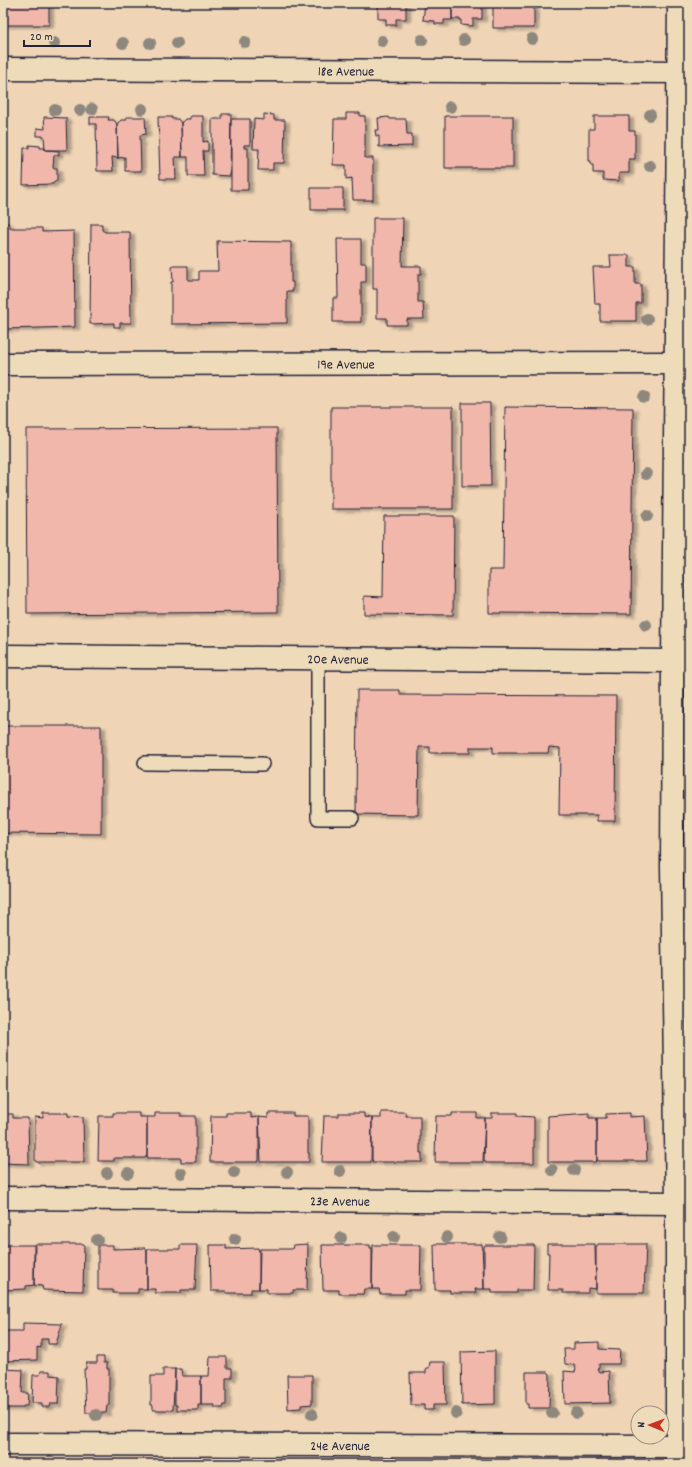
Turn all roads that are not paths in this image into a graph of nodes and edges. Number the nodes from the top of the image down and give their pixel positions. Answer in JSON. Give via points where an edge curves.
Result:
{"nodes":[{"id":1,"x":679,"y":3,"type":"edge"},
{"id":2,"x":3,"y":68,"type":"edge"},
{"id":3,"x":684,"y":72,"type":"edge"},
{"id":4,"x":683,"y":363,"type":"edge"},
{"id":5,"x":3,"y":364,"type":"edge"},
{"id":6,"x":3,"y":656,"type":"edge"},
{"id":7,"x":318,"y":658,"type":"junction"},
{"id":8,"x":672,"y":661,"type":"junction"},
{"id":9,"x":145,"y":763,"type":"dead end"},
{"id":10,"x":262,"y":764,"type":"dead end"},
{"id":11,"x":352,"y":818,"type":"dead end"},
{"id":12,"x":681,"y":866,"type":"edge"},
{"id":13,"x":3,"y":1198,"type":"edge"},
{"id":14,"x":677,"y":1203,"type":"junction"},
{"id":15,"x":3,"y":1444,"type":"edge"},
{"id":16,"x":676,"y":1455,"type":"edge"}],
"edges":[{"from":1,"to":3,"type":"street"},
{"from":2,"to":3,"type":"street","name":"18e Avenue"},
{"from":3,"to":4,"type":"street"},
{"from":4,"to":5,"type":"street","name":"19e Avenue"},
{"from":4,"to":8,"type":"street"},
{"from":6,"to":7,"type":"street","name":"20e Avenue"},
{"from":7,"to":8,"type":"street","name":"20e Avenue"},
{"from":7,"to":11,"type":"lane","via":[[318,818]]},
{"from":8,"to":12,"type":"street"},
{"from":9,"to":10,"type":"lane"},
{"from":12,"to":14,"type":"street"},
{"from":13,"to":14,"type":"street","name":"23e Avenue"},
{"from":14,"to":16,"type":"street"},
{"from":15,"to":16,"type":"street","name":"24e Avenue"}]}
